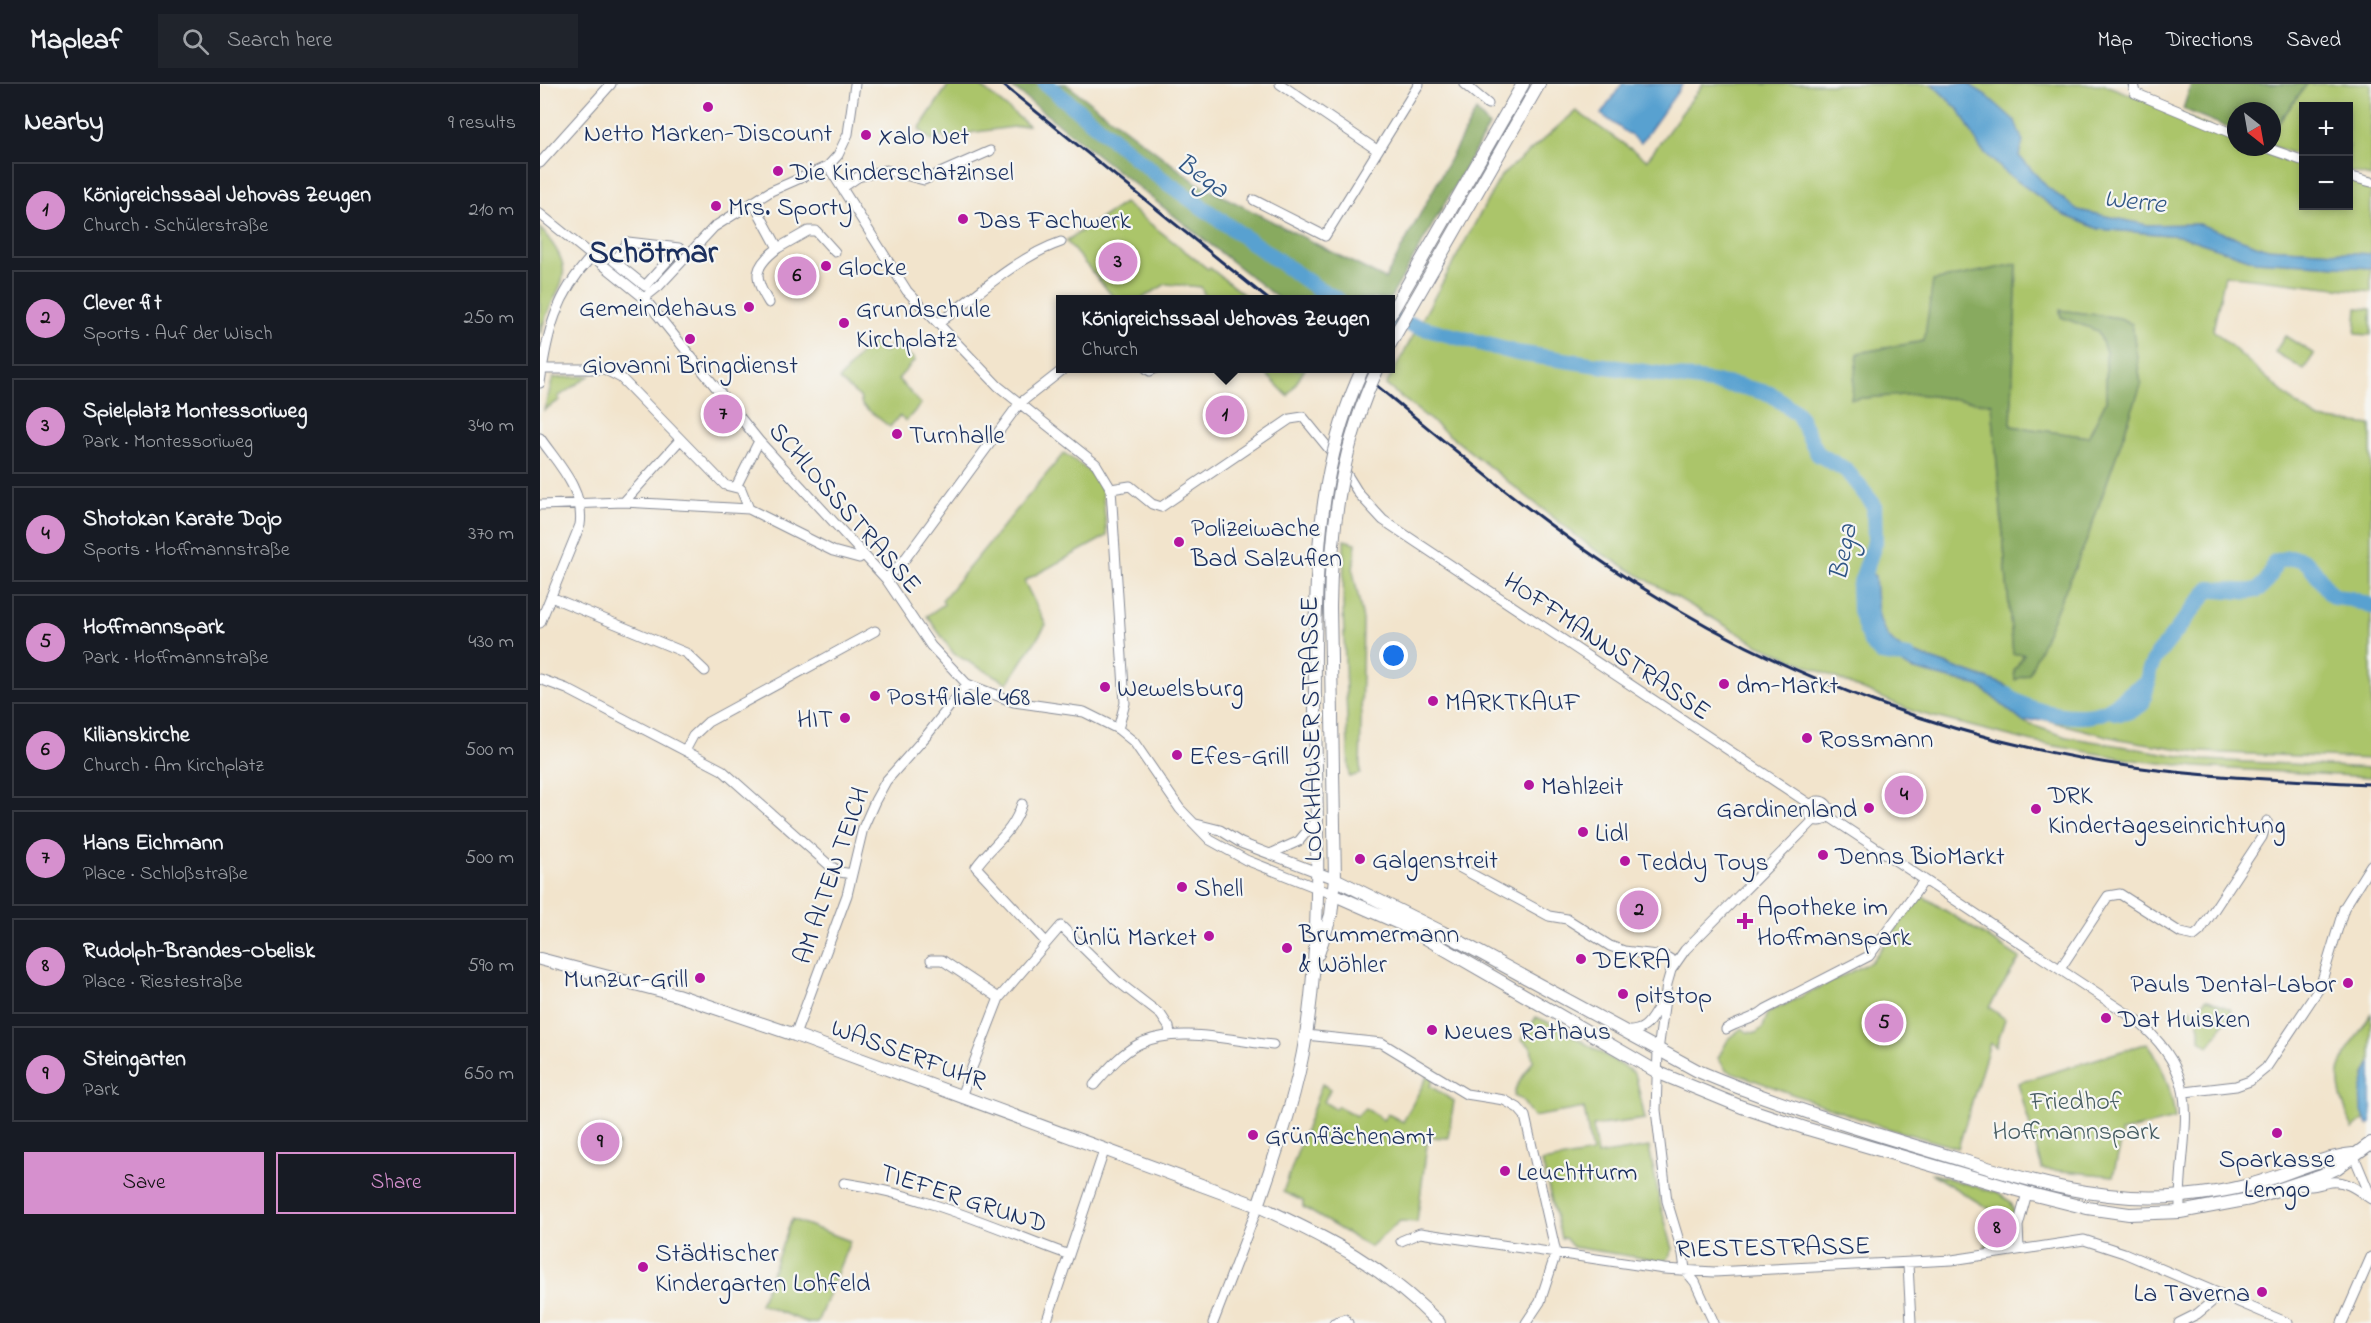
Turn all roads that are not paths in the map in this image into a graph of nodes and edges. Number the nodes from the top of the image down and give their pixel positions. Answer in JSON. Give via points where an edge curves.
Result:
{"nodes":[{"id":1,"x":610,"y":84,"type":"edge"},
{"id":2,"x":855,"y":84,"type":"edge"},
{"id":3,"x":1280,"y":84,"type":"edge"},
{"id":4,"x":1419,"y":84,"type":"edge"},
{"id":5,"x":1464,"y":84,"type":"edge"},
{"id":6,"x":1523,"y":84,"type":"edge"},
{"id":7,"x":1539,"y":84,"type":"edge"},
{"id":8,"x":2134,"y":89,"type":"edge"},
{"id":9,"x":1488,"y":104,"type":"dead end"},
{"id":10,"x":2227,"y":131,"type":"edge"},
{"id":11,"x":1377,"y":150,"type":"junction"},
{"id":12,"x":990,"y":151,"type":"dead end"},
{"id":13,"x":2281,"y":153,"type":"edge"},
{"id":14,"x":2299,"y":159,"type":"edge"},
{"id":15,"x":540,"y":163,"type":"edge"},
{"id":16,"x":828,"y":166,"type":"junction"},
{"id":17,"x":2353,"y":177,"type":"edge"},
{"id":18,"x":2371,"y":182,"type":"edge"},
{"id":19,"x":842,"y":188,"type":"junction"},
{"id":20,"x":1254,"y":200,"type":"dead end"},
{"id":21,"x":753,"y":202,"type":"junction"},
{"id":22,"x":540,"y":214,"type":"edge"},
{"id":23,"x":1061,"y":242,"type":"dead end"},
{"id":24,"x":679,"y":248,"type":"joint"},
{"id":25,"x":778,"y":248,"type":"junction"},
{"id":26,"x":835,"y":252,"type":"dead end"},
{"id":27,"x":592,"y":256,"type":"junction"},
{"id":28,"x":644,"y":298,"type":"junction"},
{"id":29,"x":769,"y":303,"type":"dead end"},
{"id":30,"x":1395,"y":306,"type":"edge"},
{"id":31,"x":939,"y":323,"type":"junction"},
{"id":32,"x":1395,"y":335,"type":"edge"},
{"id":33,"x":542,"y":369,"type":"junction"},
{"id":34,"x":1060,"y":373,"type":"edge"},
{"id":35,"x":1361,"y":373,"type":"edge"},
{"id":36,"x":1376,"y":373,"type":"edge"},
{"id":37,"x":540,"y":383,"type":"edge"},
{"id":38,"x":1019,"y":404,"type":"junction"},
{"id":39,"x":540,"y":438,"type":"edge"},
{"id":40,"x":680,"y":440,"type":"junction"},
{"id":41,"x":759,"y":441,"type":"junction"},
{"id":42,"x":736,"y":487,"type":"junction"},
{"id":43,"x":1111,"y":489,"type":"junction"},
{"id":44,"x":624,"y":502,"type":"junction"},
{"id":45,"x":580,"y":504,"type":"junction"},
{"id":46,"x":540,"y":505,"type":"edge"},
{"id":47,"x":749,"y":509,"type":"junction"},
{"id":48,"x":863,"y":554,"type":"junction"},
{"id":49,"x":886,"y":579,"type":"junction"},
{"id":50,"x":550,"y":597,"type":"junction"},
{"id":51,"x":540,"y":623,"type":"edge"},
{"id":52,"x":875,"y":631,"type":"dead end"},
{"id":53,"x":705,"y":671,"type":"dead end"},
{"id":54,"x":540,"y":679,"type":"edge"},
{"id":55,"x":967,"y":684,"type":"junction"},
{"id":56,"x":1118,"y":729,"type":"junction"},
{"id":57,"x":686,"y":749,"type":"junction"},
{"id":58,"x":1022,"y":804,"type":"dead end"},
{"id":59,"x":1811,"y":805,"type":"junction"},
{"id":60,"x":1828,"y":816,"type":"junction"},
{"id":61,"x":1317,"y":819,"type":"junction"},
{"id":62,"x":1814,"y":820,"type":"junction"},
{"id":63,"x":2267,"y":820,"type":"dead end"},
{"id":64,"x":1196,"y":824,"type":"junction"},
{"id":65,"x":1270,"y":854,"type":"junction"},
{"id":66,"x":1455,"y":865,"type":"dead end"},
{"id":67,"x":2371,"y":866,"type":"edge"},
{"id":68,"x":1318,"y":872,"type":"junction"},
{"id":69,"x":852,"y":874,"type":"junction"},
{"id":70,"x":1335,"y":879,"type":"junction"},
{"id":71,"x":1923,"y":882,"type":"junction"},
{"id":72,"x":1318,"y":888,"type":"junction"},
{"id":73,"x":1335,"y":895,"type":"junction"},
{"id":74,"x":1046,"y":942,"type":"junction"},
{"id":75,"x":540,"y":959,"type":"edge"},
{"id":76,"x":931,"y":960,"type":"dead end"},
{"id":77,"x":1676,"y":962,"type":"junction"},
{"id":78,"x":1314,"y":967,"type":"junction"},
{"id":79,"x":2060,"y":969,"type":"junction"},
{"id":80,"x":999,"y":998,"type":"junction"},
{"id":81,"x":1664,"y":1000,"type":"junction"},
{"id":82,"x":1726,"y":1029,"type":"dead end"},
{"id":83,"x":1622,"y":1031,"type":"junction"},
{"id":84,"x":795,"y":1035,"type":"junction"},
{"id":85,"x":1170,"y":1035,"type":"junction"},
{"id":86,"x":1306,"y":1035,"type":"junction"},
{"id":87,"x":1273,"y":1045,"type":"dead end"},
{"id":88,"x":1658,"y":1051,"type":"junction"},
{"id":89,"x":1659,"y":1073,"type":"junction"},
{"id":90,"x":1094,"y":1085,"type":"dead end"},
{"id":91,"x":2185,"y":1092,"type":"junction"},
{"id":92,"x":961,"y":1096,"type":"junction"},
{"id":93,"x":2371,"y":1143,"type":"edge"},
{"id":94,"x":1104,"y":1151,"type":"junction"},
{"id":95,"x":2353,"y":1155,"type":"junction"},
{"id":96,"x":844,"y":1183,"type":"dead end"},
{"id":97,"x":2298,"y":1185,"type":"junction"},
{"id":98,"x":2027,"y":1193,"type":"junction"},
{"id":99,"x":2179,"y":1197,"type":"junction"},
{"id":100,"x":2371,"y":1198,"type":"edge"},
{"id":101,"x":1258,"y":1206,"type":"junction"},
{"id":102,"x":2180,"y":1212,"type":"junction"},
{"id":103,"x":1401,"y":1241,"type":"dead end"},
{"id":104,"x":2019,"y":1249,"type":"junction"},
{"id":105,"x":1556,"y":1253,"type":"junction"},
{"id":106,"x":1069,"y":1255,"type":"junction"},
{"id":107,"x":2371,"y":1257,"type":"edge"},
{"id":108,"x":1908,"y":1264,"type":"junction"},
{"id":109,"x":1685,"y":1270,"type":"junction"},
{"id":110,"x":2220,"y":1295,"type":"junction"},
{"id":111,"x":1046,"y":1323,"type":"edge"},
{"id":112,"x":1213,"y":1323,"type":"edge"},
{"id":113,"x":1334,"y":1323,"type":"edge"},
{"id":114,"x":1348,"y":1323,"type":"edge"},
{"id":115,"x":1439,"y":1323,"type":"edge"},
{"id":116,"x":1526,"y":1323,"type":"edge"},
{"id":117,"x":1714,"y":1323,"type":"edge"},
{"id":118,"x":1911,"y":1323,"type":"edge"},
{"id":119,"x":2179,"y":1323,"type":"edge"},
{"id":120,"x":2289,"y":1323,"type":"edge"},
{"id":121,"x":2342,"y":1323,"type":"edge"}],
"edges":[{"from":1,"to":15,"type":"street"},
{"from":2,"to":16,"type":"street","via":[[848,134]]},
{"from":3,"to":11,"type":"street"},
{"from":4,"to":11,"type":"street"},
{"from":5,"to":9,"type":"street"},
{"from":6,"to":30,"type":"main road"},
{"from":7,"to":32,"type":"main road"},
{"from":8,"to":10,"type":"street"},
{"from":11,"to":20,"type":"street","via":[[1326,236]]},
{"from":12,"to":19,"type":"street","via":[[924,180],[886,170],[858,177]]},
{"from":13,"to":14,"type":"street"},
{"from":16,"to":19,"type":"street"},
{"from":16,"to":21,"type":"street"},
{"from":17,"to":18,"type":"street"},
{"from":19,"to":31,"type":"street","via":[[907,291]]},
{"from":21,"to":25,"type":"street"},
{"from":21,"to":28,"type":"street","via":[[714,227]]},
{"from":22,"to":27,"type":"street","name":"SCHLOSSSTRASSE"},
{"from":23,"to":31,"type":"street","via":[[1050,245],[997,280]]},
{"from":24,"to":24,"type":"street","via":[[645,286],[614,261],[628,242]]},
{"from":25,"to":26,"type":"street","via":[[808,231],[816,231]]},
{"from":25,"to":29,"type":"street","via":[[758,267],[757,279]]},
{"from":27,"to":28,"type":"street","name":"SCHLOSSSTRASSE"},
{"from":27,"to":33,"type":"street","via":[[561,296]]},
{"from":28,"to":41,"type":"street","name":"SCHLOSSSTRASSE"},
{"from":31,"to":38,"type":"street"},
{"from":33,"to":37,"type":"street"},
{"from":33,"to":40,"type":"street","via":[[604,369],[621,378]]},
{"from":34,"to":38,"type":"street"},
{"from":35,"to":61,"type":"main road","name":"LOCKHAUSER STRASSE","bridge":true,"via":[[1342,421],[1319,529]]},
{"from":36,"to":70,"type":"main road","name":"LOCKHAUSER STRASSE","bridge":true,"via":[[1355,430],[1338,494],[1331,550]]},
{"from":38,"to":43,"type":"street","via":[[1096,464]]},
{"from":38,"to":49,"type":"street","via":[[924,534]]},
{"from":39,"to":45,"type":"street","via":[[568,478]]},
{"from":40,"to":42,"type":"street","via":[[724,485]]},
{"from":40,"to":44,"type":"street"},
{"from":41,"to":42,"type":"street"},
{"from":41,"to":48,"type":"street","name":"SCHLOSSSTRASSE"},
{"from":42,"to":47,"type":"street","via":[[741,489]]},
{"from":43,"to":56,"type":"street","via":[[1125,703]]},
{"from":43,"to":59,"type":"street","name":"HOFFMANNSTRASSE","via":[[1130,486],[1161,507],[1297,416],[1307,420],[1359,494],[1383,520]]},
{"from":44,"to":45,"type":"street"},
{"from":44,"to":47,"type":"street"},
{"from":45,"to":46,"type":"street"},
{"from":45,"to":50,"type":"street","via":[[580,525]]},
{"from":47,"to":48,"type":"street","via":[[851,558]]},
{"from":48,"to":49,"type":"street","name":"SCHLOSSSTRASSE"},
{"from":49,"to":55,"type":"street","name":"SCHLOSSSTRASSE","via":[[931,646]]},
{"from":50,"to":51,"type":"street"},
{"from":50,"to":53,"type":"street","via":[[686,653]]},
{"from":52,"to":57,"type":"street","via":[[708,722]]},
{"from":54,"to":57,"type":"street"},
{"from":55,"to":56,"type":"street","name":"SCHLOSSSTRASSE","via":[[1014,702],[1084,712]]},
{"from":55,"to":69,"type":"street","name":"AM ALTEN TEICH","via":[[886,781],[863,828]]},
{"from":56,"to":64,"type":"street","name":"SCHLOSSSTRASSE","via":[[1134,742],[1180,809]]},
{"from":57,"to":69,"type":"street","via":[[722,770],[830,865]]},
{"from":58,"to":74,"type":"street","via":[[1017,820],[1001,842],[976,867]]},
{"from":59,"to":60,"type":"street","via":[[1824,802]]},
{"from":59,"to":62,"type":"street","via":[[1809,813]]},
{"from":60,"to":62,"type":"street","via":[[1822,821]]},
{"from":60,"to":71,"type":"street"},
{"from":61,"to":65,"type":"street","via":[[1299,841]]},
{"from":61,"to":68,"type":"main road","name":"LOCKHAUSER STRASSE"},
{"from":62,"to":77,"type":"street","via":[[1720,912]]},
{"from":63,"to":79,"type":"street","via":[[2262,837],[2200,931],[2187,936],[2120,894],[2108,896]]},
{"from":64,"to":65,"type":"street","name":"SCHLOSSSTRASSE","via":[[1220,830]]},
{"from":64,"to":72,"type":"street","name":"SCHLOSSSTRASSE","via":[[1226,850]]},
{"from":65,"to":68,"type":"street","name":"SCHLOSSSTRASSE"},
{"from":66,"to":77,"type":"street","via":[[1549,916],[1568,919],[1610,946],[1665,956]]},
{"from":67,"to":91,"type":"street","via":[[2344,908],[2320,987],[2266,1068],[2236,1086]]},
{"from":68,"to":70,"type":"street","name":"SCHLOSSSTRASSE"},
{"from":68,"to":72,"type":"main road","name":"LOCKHAUSER STRASSE"},
{"from":69,"to":84,"type":"street","name":"AM ALTEN TEICH","via":[[848,895]]},
{"from":70,"to":73,"type":"main road","name":"LOCKHAUSER STRASSE"},
{"from":70,"to":83,"type":"main road","via":[[1443,932]]},
{"from":71,"to":79,"type":"street"},
{"from":71,"to":82,"type":"street","via":[[1869,956],[1752,1020],[1739,1021]]},
{"from":72,"to":73,"type":"street","name":"SCHLOSSSTRASSE"},
{"from":72,"to":78,"type":"main road","name":"LOCKHAUSER STRASSE"},
{"from":73,"to":78,"type":"main road","name":"LOCKHAUSER STRASSE"},
{"from":73,"to":89,"type":"main road","via":[[1403,925]]},
{"from":74,"to":80,"type":"street"},
{"from":74,"to":85,"type":"street","via":[[1061,927],[1116,980],[1161,1015]]},
{"from":75,"to":84,"type":"main road","name":"WASSERFUHR","via":[[677,995]]},
{"from":76,"to":80,"type":"street","via":[[942,960]]},
{"from":77,"to":81,"type":"street"},
{"from":78,"to":86,"type":"main road"},
{"from":79,"to":91,"type":"street","via":[[2149,1031],[2167,1053]]},
{"from":80,"to":92,"type":"street"},
{"from":81,"to":83,"type":"street","via":[[1646,1027]]},
{"from":81,"to":88,"type":"street"},
{"from":83,"to":88,"type":"main road"},
{"from":84,"to":92,"type":"main road","name":"WASSERFUHR"},
{"from":85,"to":87,"type":"street"},
{"from":85,"to":90,"type":"street","via":[[1126,1052]]},
{"from":86,"to":101,"type":"main road","via":[[1290,1106]]},
{"from":86,"to":105,"type":"street","via":[[1382,1043],[1466,1094],[1504,1100],[1518,1108],[1525,1116]]},
{"from":88,"to":89,"type":"street"},
{"from":88,"to":99,"type":"main road","via":[[1736,1087],[2016,1177],[2082,1193]]},
{"from":89,"to":98,"type":"main road","via":[[1808,1129]]},
{"from":89,"to":109,"type":"street","via":[[1656,1110],[1667,1201]]},
{"from":91,"to":99,"type":"street"},
{"from":92,"to":94,"type":"main road","name":"WASSERFUHR"},
{"from":93,"to":95,"type":"main road"},
{"from":94,"to":101,"type":"main road","name":"WASSERFUHR"},
{"from":94,"to":106,"type":"street"},
{"from":95,"to":97,"type":"main road","via":[[2337,1168]]},
{"from":95,"to":99,"type":"main road","via":[[2326,1158],[2249,1185]]},
{"from":95,"to":100,"type":"street"},
{"from":96,"to":106,"type":"street","name":"TIEFER GRUND","via":[[874,1187],[945,1209]]},
{"from":97,"to":100,"type":"street","via":[[2313,1188],[2340,1182]]},
{"from":97,"to":102,"type":"main road"},
{"from":98,"to":102,"type":"main road","via":[[2129,1214]]},
{"from":98,"to":104,"type":"street","via":[[2018,1226]]},
{"from":99,"to":102,"type":"street"},
{"from":101,"to":112,"type":"street"},
{"from":101,"to":115,"type":"main road","name":"WASSERFUHR","via":[[1364,1259]]},
{"from":103,"to":105,"type":"street","name":"RIESTESTRASSE","via":[[1420,1233]]},
{"from":104,"to":108,"type":"street","name":"RIESTESTRASSE"},
{"from":104,"to":110,"type":"street","name":"RIESTESTRASSE","via":[[2084,1240]]},
{"from":105,"to":109,"type":"street","name":"RIESTESTRASSE"},
{"from":105,"to":116,"type":"street","via":[[1540,1302]]},
{"from":106,"to":111,"type":"street"},
{"from":107,"to":121,"type":"street"},
{"from":108,"to":109,"type":"street","name":"RIESTESTRASSE"},
{"from":108,"to":118,"type":"street"},
{"from":109,"to":117,"type":"street","via":[[1695,1282]]},
{"from":110,"to":119,"type":"street"},
{"from":110,"to":120,"type":"street","name":"RIESTESTRASSE"},
{"from":113,"to":114,"type":"street","via":[[1346,1319]]}]}
